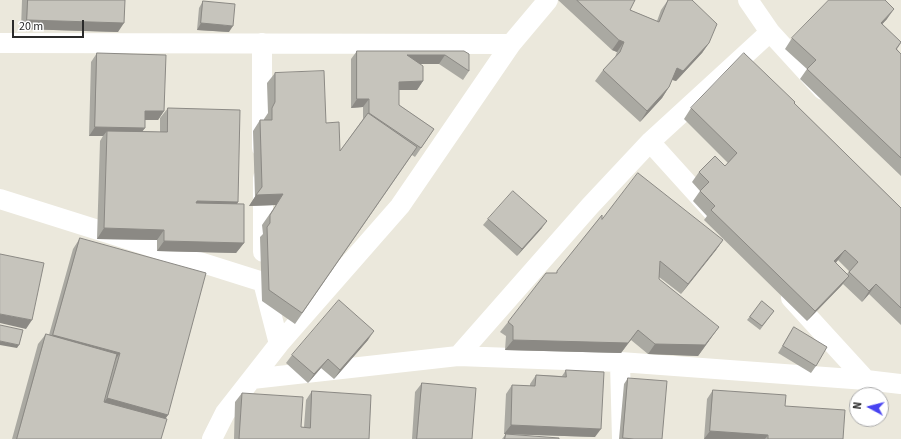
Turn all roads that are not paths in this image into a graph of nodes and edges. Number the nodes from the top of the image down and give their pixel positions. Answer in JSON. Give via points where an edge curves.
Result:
{"nodes":[{"id":1,"x":548,"y":0,"type":"edge"},
{"id":2,"x":748,"y":0,"type":"edge"},
{"id":3,"x":34,"y":22,"type":"edge"},
{"id":4,"x":770,"y":32,"type":"junction"},
{"id":5,"x":0,"y":43,"type":"edge"},
{"id":6,"x":262,"y":43,"type":"junction"},
{"id":7,"x":34,"y":44,"type":"junction"},
{"id":8,"x":511,"y":44,"type":"junction"},
{"id":9,"x":833,"y":101,"type":"edge"},
{"id":10,"x":650,"y":142,"type":"junction"},
{"id":11,"x":0,"y":199,"type":"edge"},
{"id":12,"x":729,"y":230,"type":"edge"},
{"id":13,"x":263,"y":282,"type":"junction"},
{"id":14,"x":777,"y":282,"type":"edge"},
{"id":15,"x":279,"y":344,"type":"junction"},
{"id":16,"x":458,"y":356,"type":"junction"},
{"id":17,"x":620,"y":362,"type":"junction"},
{"id":18,"x":252,"y":379,"type":"junction"},
{"id":19,"x":866,"y":380,"type":"junction"},
{"id":20,"x":901,"y":384,"type":"edge"},
{"id":21,"x":212,"y":439,"type":"edge"},
{"id":22,"x":622,"y":439,"type":"edge"}],
"edges":[{"from":1,"to":8,"type":"street"},
{"from":2,"to":4,"type":"street"},
{"from":3,"to":7,"type":"street"},
{"from":4,"to":9,"type":"street"},
{"from":4,"to":10,"type":"street"},
{"from":5,"to":7,"type":"street"},
{"from":6,"to":7,"type":"street"},
{"from":6,"to":8,"type":"street"},
{"from":6,"to":13,"type":"street"},
{"from":8,"to":15,"type":"street","via":[[400,206]]},
{"from":10,"to":12,"type":"street"},
{"from":10,"to":16,"type":"street"},
{"from":11,"to":13,"type":"street"},
{"from":13,"to":15,"type":"street"},
{"from":14,"to":19,"type":"street"},
{"from":15,"to":18,"type":"street"},
{"from":16,"to":17,"type":"street"},
{"from":16,"to":18,"type":"street"},
{"from":17,"to":19,"type":"street"},
{"from":17,"to":22,"type":"street"},
{"from":18,"to":21,"type":"street","via":[[225,413]]},
{"from":19,"to":20,"type":"street"}]}
